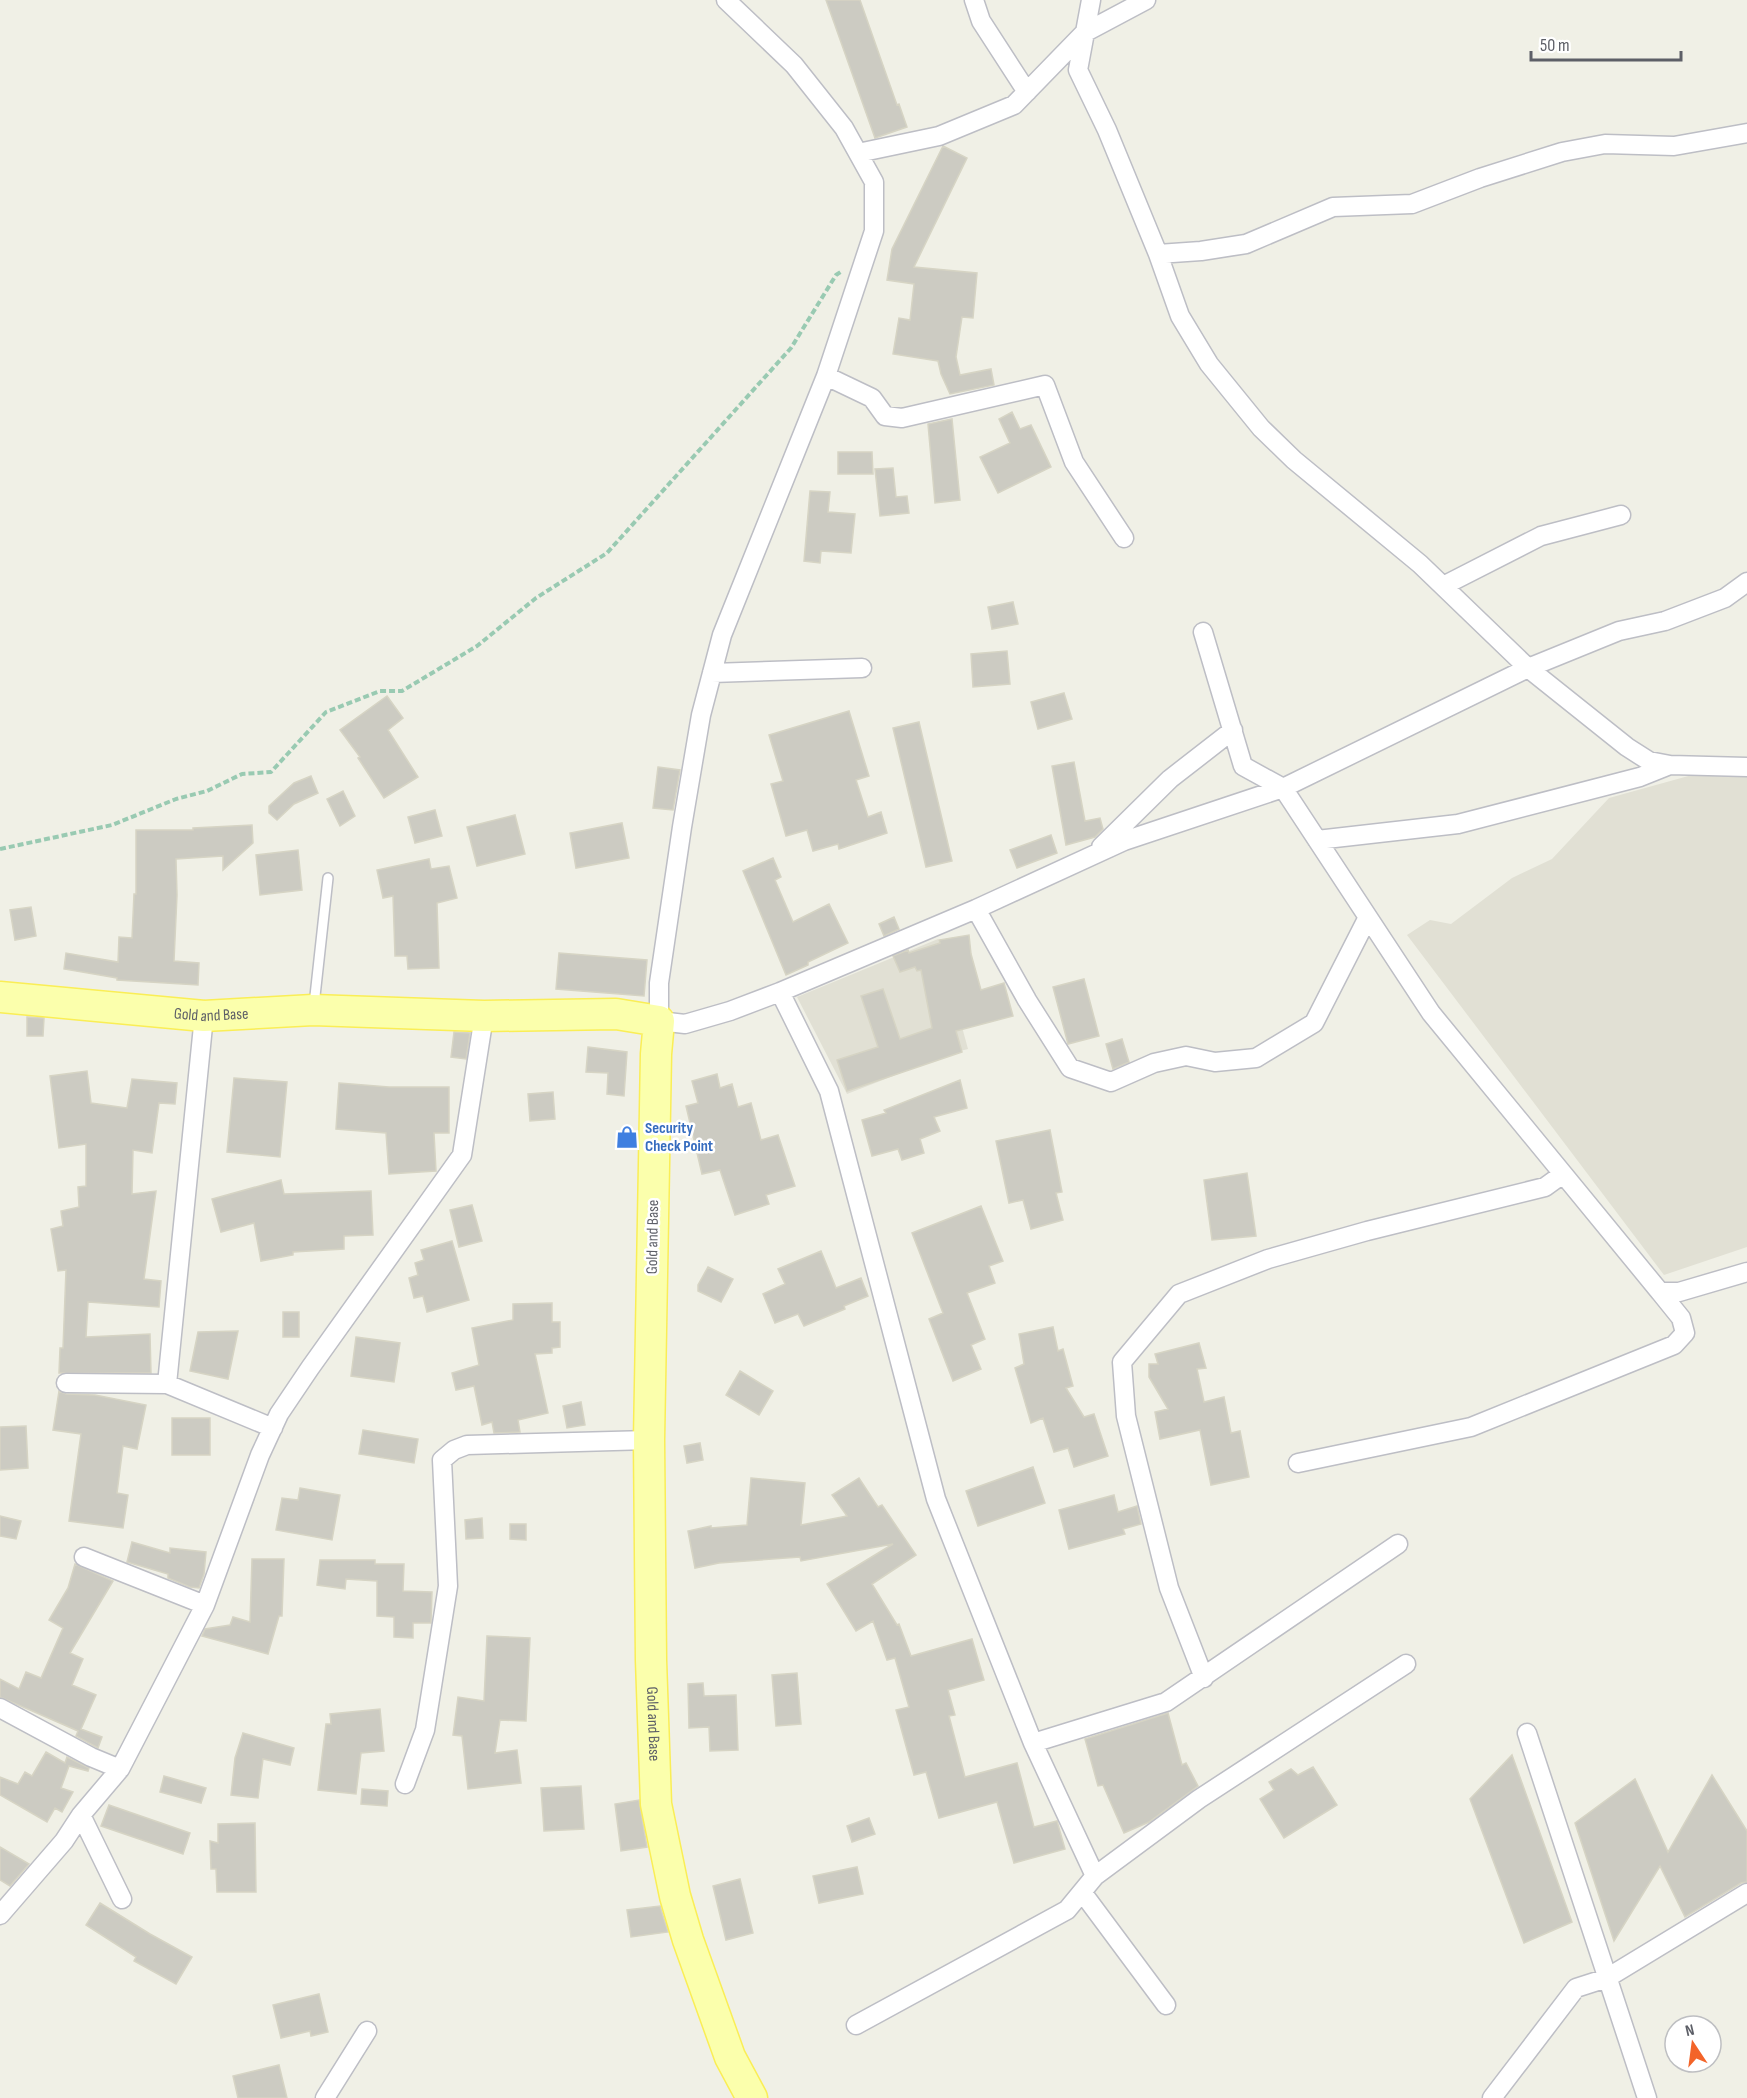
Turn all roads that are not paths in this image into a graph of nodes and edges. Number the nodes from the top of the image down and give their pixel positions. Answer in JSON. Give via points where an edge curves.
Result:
{"nodes":[{"id":1,"x":726,"y":0,"type":"edge"},
{"id":2,"x":974,"y":0,"type":"edge"},
{"id":3,"x":1090,"y":0,"type":"edge"},
{"id":4,"x":1146,"y":0,"type":"edge"},
{"id":5,"x":1084,"y":33,"type":"junction"},
{"id":6,"x":1027,"y":93,"type":"junction"},
{"id":7,"x":1747,"y":134,"type":"edge"},
{"id":8,"x":858,"y":153,"type":"junction"},
{"id":9,"x":1158,"y":254,"type":"junction"},
{"id":10,"x":826,"y":376,"type":"junction"},
{"id":11,"x":1621,"y":515,"type":"dead end"},
{"id":12,"x":1124,"y":538,"type":"dead end"},
{"id":13,"x":1747,"y":582,"type":"edge"},
{"id":14,"x":1443,"y":586,"type":"junction"},
{"id":15,"x":1203,"y":632,"type":"dead end"},
{"id":16,"x":862,"y":668,"type":"dead end"},
{"id":17,"x":1528,"y":668,"type":"junction"},
{"id":18,"x":712,"y":673,"type":"junction"},
{"id":19,"x":1233,"y":730,"type":"junction"},
{"id":20,"x":1670,"y":765,"type":"junction"},
{"id":21,"x":1747,"y":767,"type":"edge"},
{"id":22,"x":1283,"y":788,"type":"junction"},
{"id":23,"x":1317,"y":840,"type":"junction"},
{"id":24,"x":1093,"y":855,"type":"junction"},
{"id":25,"x":328,"y":878,"type":"dead end"},
{"id":26,"x":976,"y":909,"type":"junction"},
{"id":27,"x":1368,"y":917,"type":"junction"},
{"id":28,"x":780,"y":992,"type":"junction"},
{"id":29,"x":0,"y":997,"type":"edge"},
{"id":30,"x":313,"y":1010,"type":"junction"},
{"id":31,"x":204,"y":1016,"type":"junction"},
{"id":32,"x":484,"y":1016,"type":"junction"},
{"id":33,"x":659,"y":1021,"type":"junction"},
{"id":34,"x":1563,"y":1174,"type":"junction"},
{"id":35,"x":1747,"y":1272,"type":"edge"},
{"id":36,"x":1660,"y":1292,"type":"junction"},
{"id":37,"x":66,"y":1383,"type":"dead end"},
{"id":38,"x":166,"y":1384,"type":"junction"},
{"id":39,"x":273,"y":1428,"type":"junction"},
{"id":40,"x":649,"y":1440,"type":"junction"},
{"id":41,"x":1298,"y":1463,"type":"dead end"},
{"id":42,"x":1398,"y":1544,"type":"dead end"},
{"id":43,"x":84,"y":1557,"type":"dead end"},
{"id":44,"x":205,"y":1605,"type":"junction"},
{"id":45,"x":1406,"y":1664,"type":"dead end"},
{"id":46,"x":1204,"y":1678,"type":"junction"},
{"id":47,"x":0,"y":1708,"type":"edge"},
{"id":48,"x":1527,"y":1734,"type":"dead end"},
{"id":49,"x":1033,"y":1743,"type":"junction"},
{"id":50,"x":120,"y":1769,"type":"junction"},
{"id":51,"x":405,"y":1784,"type":"dead end"},
{"id":52,"x":81,"y":1815,"type":"junction"},
{"id":53,"x":1095,"y":1876,"type":"junction"},
{"id":54,"x":1082,"y":1892,"type":"junction"},
{"id":55,"x":1747,"y":1893,"type":"edge"},
{"id":56,"x":122,"y":1899,"type":"dead end"},
{"id":57,"x":0,"y":1915,"type":"edge"},
{"id":58,"x":1607,"y":1978,"type":"junction"},
{"id":59,"x":1166,"y":2005,"type":"dead end"},
{"id":60,"x":856,"y":2025,"type":"dead end"},
{"id":61,"x":367,"y":2031,"type":"dead end"},
{"id":62,"x":324,"y":2098,"type":"edge"},
{"id":63,"x":752,"y":2098,"type":"edge"},
{"id":64,"x":1492,"y":2098,"type":"edge"},
{"id":65,"x":1647,"y":2098,"type":"edge"}],
"edges":[{"from":1,"to":8,"type":"street","via":[[794,65],[844,128]]},
{"from":2,"to":6,"type":"street","via":[[981,21]]},
{"from":3,"to":5,"type":"street"},
{"from":4,"to":5,"type":"street"},
{"from":5,"to":6,"type":"street"},
{"from":5,"to":9,"type":"street","via":[[1078,70]]},
{"from":6,"to":8,"type":"street","via":[[1014,105],[939,136]]},
{"from":7,"to":9,"type":"street","via":[[1674,146],[1605,144],[1562,152],[1412,204],[1333,207],[1246,244]]},
{"from":8,"to":10,"type":"street","via":[[874,182],[874,231]]},
{"from":9,"to":14,"type":"street","via":[[1180,316],[1197,345],[1261,428]]},
{"from":10,"to":12,"type":"street","via":[[872,398],[885,416],[902,418],[1045,385],[1074,462]]},
{"from":10,"to":18,"type":"street","via":[[722,635]]},
{"from":11,"to":14,"type":"street","via":[[1541,536]]},
{"from":13,"to":17,"type":"street","via":[[1725,598],[1665,621],[1619,631]]},
{"from":14,"to":17,"type":"street"},
{"from":15,"to":19,"type":"street"},
{"from":16,"to":18,"type":"street"},
{"from":17,"to":20,"type":"street","via":[[1627,747],[1649,761]]},
{"from":17,"to":22,"type":"street"},
{"from":18,"to":33,"type":"street","via":[[682,828],[659,983]]},
{"from":19,"to":22,"type":"street","via":[[1243,766]]},
{"from":19,"to":24,"type":"street","via":[[1170,779]]},
{"from":20,"to":21,"type":"street"},
{"from":20,"to":23,"type":"street","via":[[1640,777],[1458,824]]},
{"from":22,"to":23,"type":"street"},
{"from":22,"to":24,"type":"street"},
{"from":23,"to":27,"type":"street"},
{"from":24,"to":26,"type":"street"},
{"from":25,"to":30,"type":"lane"},
{"from":26,"to":27,"type":"street","via":[[1070,1068],[1111,1082],[1154,1063],[1186,1056],[1215,1062],[1256,1058],[1314,1023]]},
{"from":26,"to":28,"type":"street"},
{"from":27,"to":34,"type":"street","via":[[1431,1013]]},
{"from":28,"to":33,"type":"street","via":[[685,1024]]},
{"from":28,"to":49,"type":"street","via":[[829,1091],[936,1498]]},
{"from":29,"to":31,"type":"main road","name":"Gold and Base"},
{"from":30,"to":31,"type":"main road","name":"Gold and Base"},
{"from":30,"to":32,"type":"main road","name":"Gold and Base"},
{"from":31,"to":38,"type":"street"},
{"from":32,"to":33,"type":"main road","name":"Gold and Base","via":[[616,1014]]},
{"from":32,"to":39,"type":"street","via":[[462,1155],[310,1368]]},
{"from":33,"to":40,"type":"main road","name":"Gold and Base"},
{"from":34,"to":36,"type":"street"},
{"from":34,"to":46,"type":"street","via":[[1545,1187],[1268,1259],[1179,1294],[1122,1362],[1126,1416],[1167,1576]]},
{"from":35,"to":36,"type":"street","via":[[1679,1292]]},
{"from":36,"to":41,"type":"street","via":[[1681,1318],[1685,1333],[1674,1345],[1471,1427]]},
{"from":37,"to":38,"type":"street"},
{"from":38,"to":39,"type":"street"},
{"from":39,"to":44,"type":"street"},
{"from":40,"to":51,"type":"street","via":[[467,1445],[442,1461],[448,1586],[425,1730]]},
{"from":40,"to":63,"type":"main road","name":"Gold and Base","via":[[656,1804],[688,1940],[730,2057]]},
{"from":42,"to":46,"type":"street"},
{"from":43,"to":44,"type":"street"},
{"from":44,"to":50,"type":"street"},
{"from":45,"to":53,"type":"street","via":[[1198,1799]]},
{"from":46,"to":49,"type":"street","via":[[1166,1702]]},
{"from":47,"to":50,"type":"street"},
{"from":48,"to":58,"type":"street"},
{"from":49,"to":53,"type":"street"},
{"from":50,"to":52,"type":"street"},
{"from":52,"to":56,"type":"street"},
{"from":52,"to":57,"type":"street","via":[[64,1841]]},
{"from":53,"to":54,"type":"street"},
{"from":54,"to":59,"type":"street"},
{"from":54,"to":60,"type":"street","via":[[1067,1910]]},
{"from":55,"to":58,"type":"street"},
{"from":58,"to":64,"type":"street","via":[[1576,1988]]},
{"from":58,"to":65,"type":"street"},
{"from":61,"to":62,"type":"street"}]}
